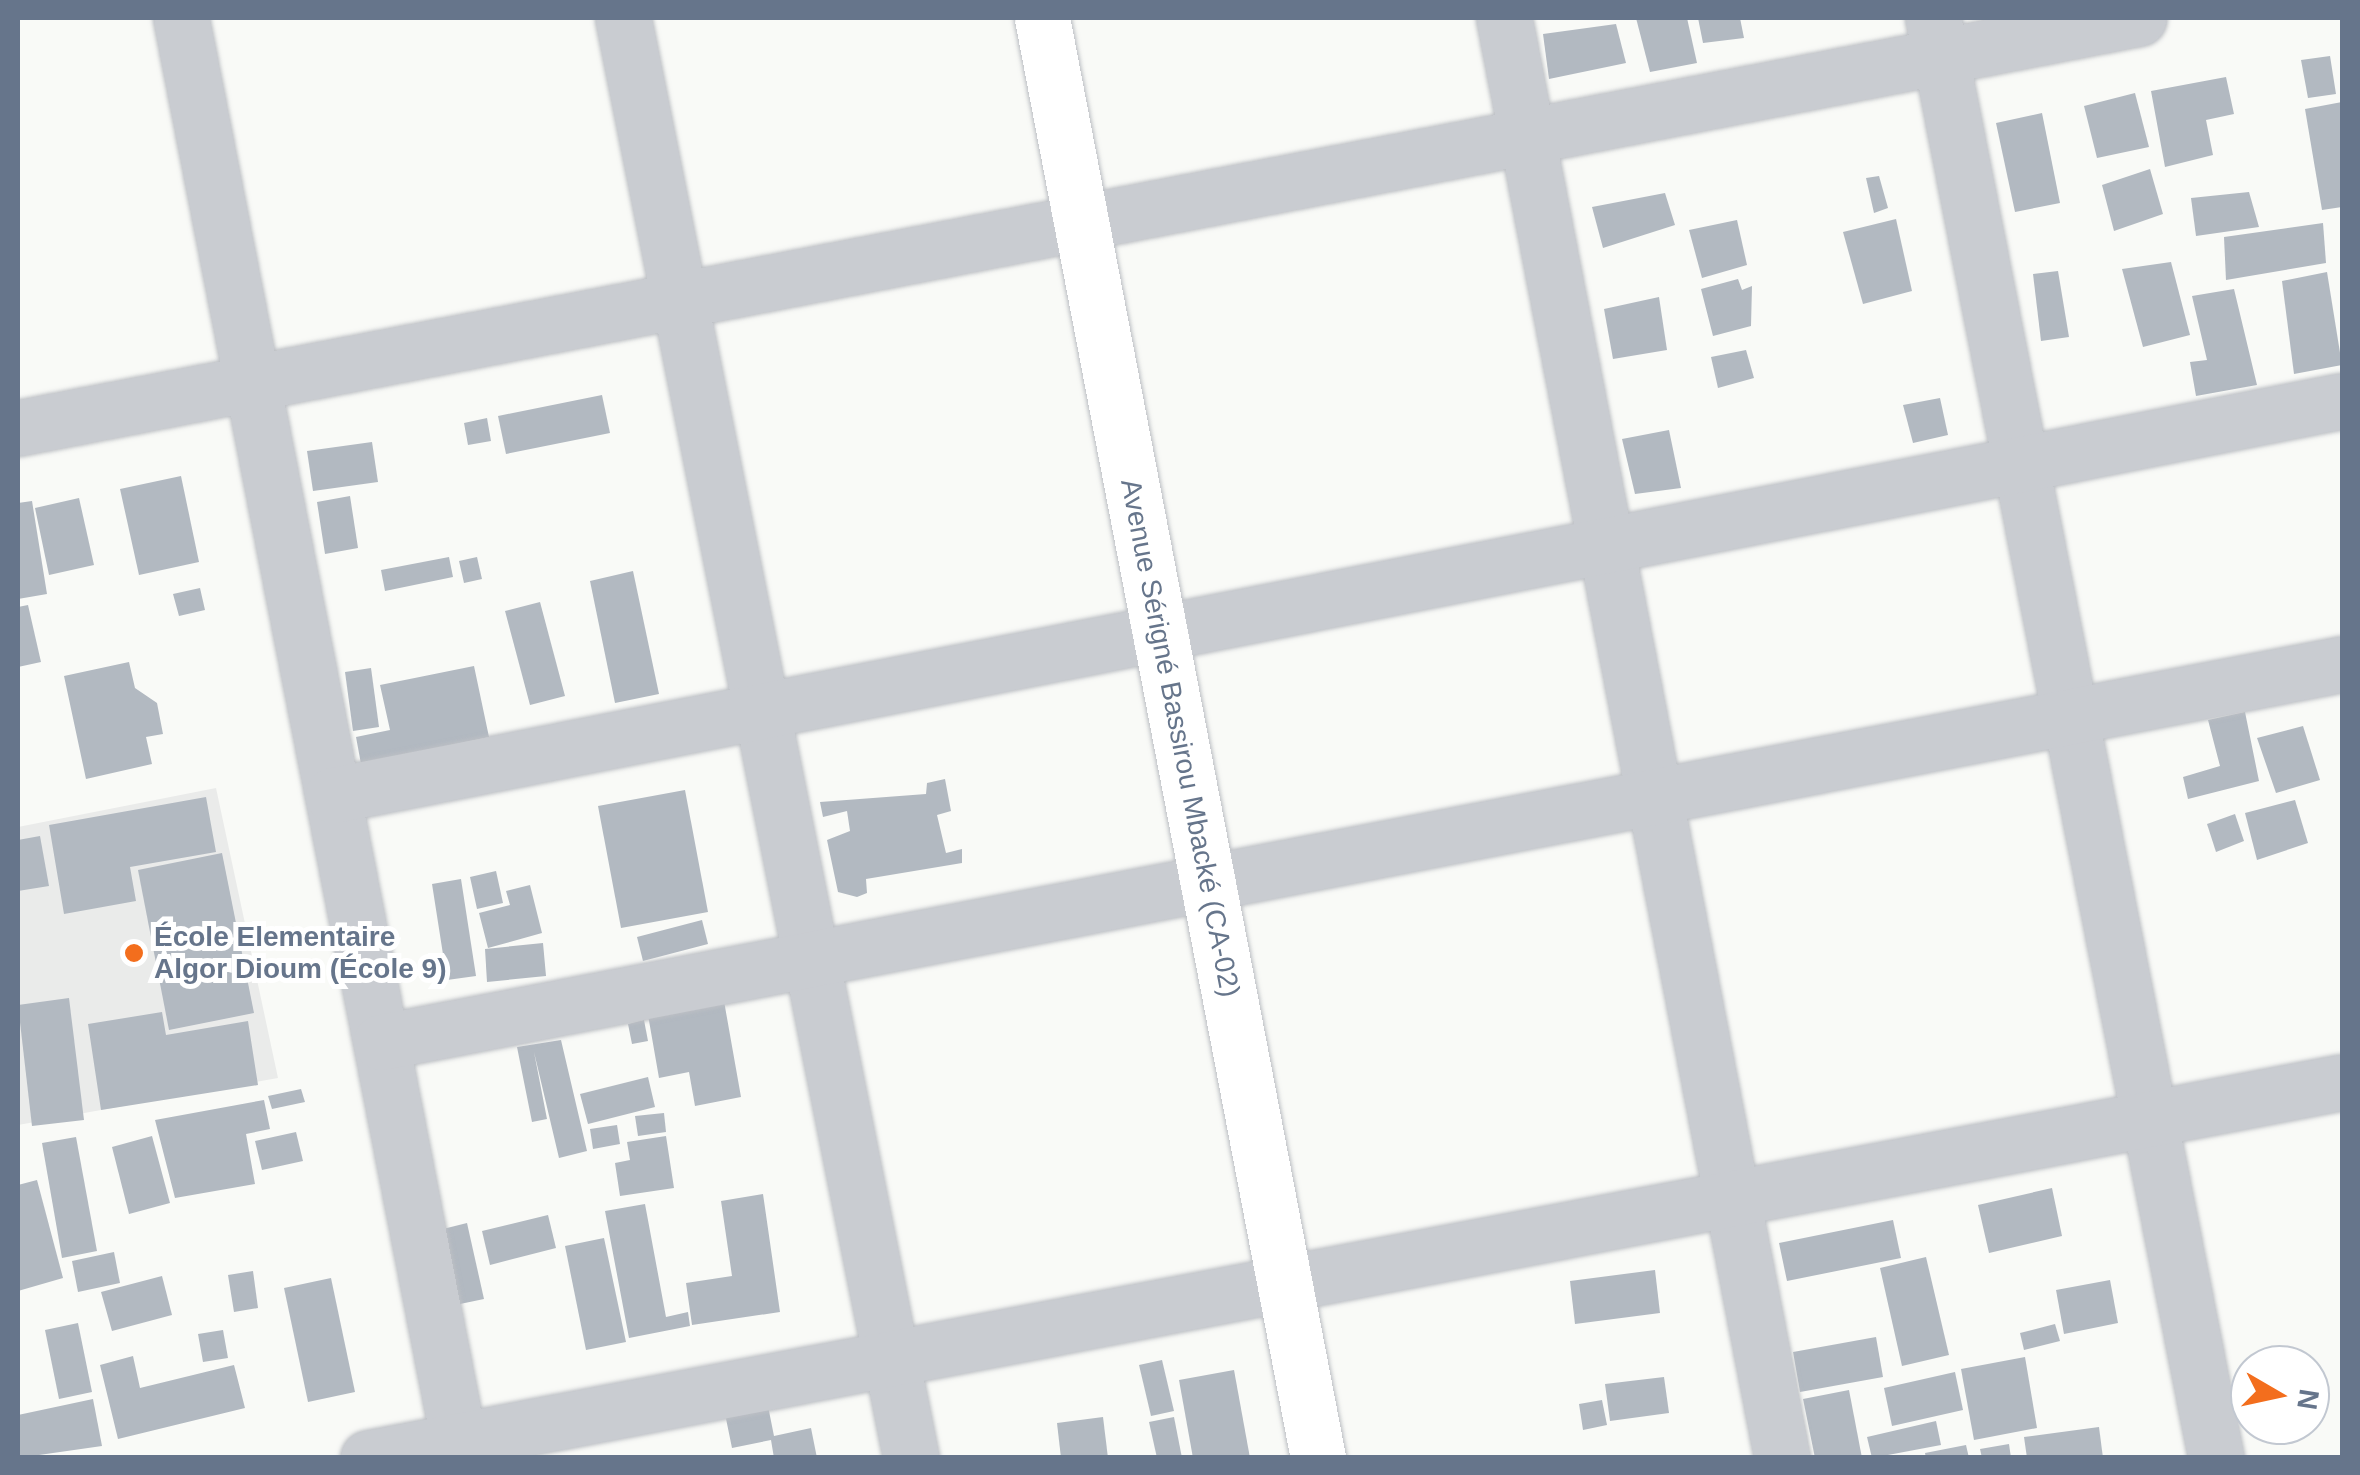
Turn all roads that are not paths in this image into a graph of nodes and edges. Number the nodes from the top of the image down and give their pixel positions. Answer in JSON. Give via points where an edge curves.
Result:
{"nodes":[{"id":1,"x":180,"y":18,"type":"edge"},
{"id":2,"x":623,"y":18,"type":"edge"},
{"id":3,"x":1042,"y":18,"type":"edge"},
{"id":4,"x":1504,"y":18,"type":"edge"},
{"id":5,"x":2139,"y":18,"type":"edge"},
{"id":6,"x":1937,"y":37,"type":"edge"},
{"id":7,"x":1527,"y":136,"type":"junction"},
{"id":8,"x":1081,"y":222,"type":"junction"},
{"id":9,"x":679,"y":300,"type":"junction"},
{"id":10,"x":252,"y":382,"type":"junction"},
{"id":11,"x":2342,"y":401,"type":"edge"},
{"id":12,"x":18,"y":428,"type":"edge"},
{"id":13,"x":2026,"y":463,"type":"junction"},
{"id":14,"x":1610,"y":545,"type":"junction"},
{"id":15,"x":1160,"y":633,"type":"junction"},
{"id":16,"x":2342,"y":664,"type":"edge"},
{"id":17,"x":761,"y":712,"type":"junction"},
{"id":18,"x":2071,"y":716,"type":"junction"},
{"id":19,"x":333,"y":795,"type":"junction"},
{"id":20,"x":1655,"y":796,"type":"junction"},
{"id":21,"x":1208,"y":882,"type":"junction"},
{"id":22,"x":811,"y":959,"type":"junction"},
{"id":23,"x":381,"y":1042,"type":"junction"},
{"id":24,"x":2342,"y":1082,"type":"edge"},
{"id":25,"x":2150,"y":1119,"type":"junction"},
{"id":26,"x":1732,"y":1198,"type":"junction"},
{"id":27,"x":1284,"y":1283,"type":"junction"},
{"id":28,"x":891,"y":1358,"type":"junction"},
{"id":29,"x":460,"y":1449,"type":"edge"},
{"id":30,"x":368,"y":1458,"type":"edge"},
{"id":31,"x":910,"y":1458,"type":"edge"},
{"id":32,"x":1318,"y":1458,"type":"edge"},
{"id":33,"x":1782,"y":1458,"type":"edge"},
{"id":34,"x":2216,"y":1458,"type":"edge"}],
"edges":[{"from":1,"to":10,"type":"street"},
{"from":2,"to":9,"type":"street"},
{"from":3,"to":8,"type":"main road","name":"Avenue Sérigné Bassirou Mbacké (CA-02)"},
{"from":4,"to":7,"type":"street"},
{"from":5,"to":6,"type":"street"},
{"from":6,"to":7,"type":"street"},
{"from":6,"to":13,"type":"street"},
{"from":7,"to":8,"type":"street"},
{"from":7,"to":14,"type":"street"},
{"from":8,"to":9,"type":"street"},
{"from":8,"to":15,"type":"main road","name":"Avenue Sérigné Bassirou Mbacké (CA-02)"},
{"from":9,"to":10,"type":"street"},
{"from":9,"to":17,"type":"street"},
{"from":10,"to":12,"type":"street"},
{"from":10,"to":19,"type":"street"},
{"from":11,"to":13,"type":"street"},
{"from":13,"to":14,"type":"street"},
{"from":13,"to":18,"type":"street"},
{"from":14,"to":15,"type":"street"},
{"from":14,"to":20,"type":"street"},
{"from":15,"to":17,"type":"street"},
{"from":15,"to":21,"type":"main road","name":"Avenue Sérigné Bassirou Mbacké (CA-02)"},
{"from":16,"to":18,"type":"street"},
{"from":17,"to":19,"type":"street"},
{"from":17,"to":22,"type":"street"},
{"from":18,"to":20,"type":"street"},
{"from":18,"to":25,"type":"street"},
{"from":19,"to":23,"type":"street"},
{"from":20,"to":21,"type":"street"},
{"from":20,"to":26,"type":"street"},
{"from":21,"to":22,"type":"street"},
{"from":21,"to":27,"type":"main road","name":"Avenue Sérigné Bassirou Mbacké (CA-02)"},
{"from":22,"to":23,"type":"street"},
{"from":22,"to":28,"type":"street"},
{"from":23,"to":29,"type":"street"},
{"from":24,"to":25,"type":"street"},
{"from":25,"to":26,"type":"street"},
{"from":25,"to":34,"type":"street"},
{"from":26,"to":27,"type":"street"},
{"from":26,"to":33,"type":"street"},
{"from":27,"to":28,"type":"street"},
{"from":27,"to":32,"type":"main road","name":"Avenue Sérigné Bassirou Mbacké (CA-02)"},
{"from":28,"to":29,"type":"street"},
{"from":28,"to":31,"type":"street"},
{"from":29,"to":30,"type":"street"}]}
